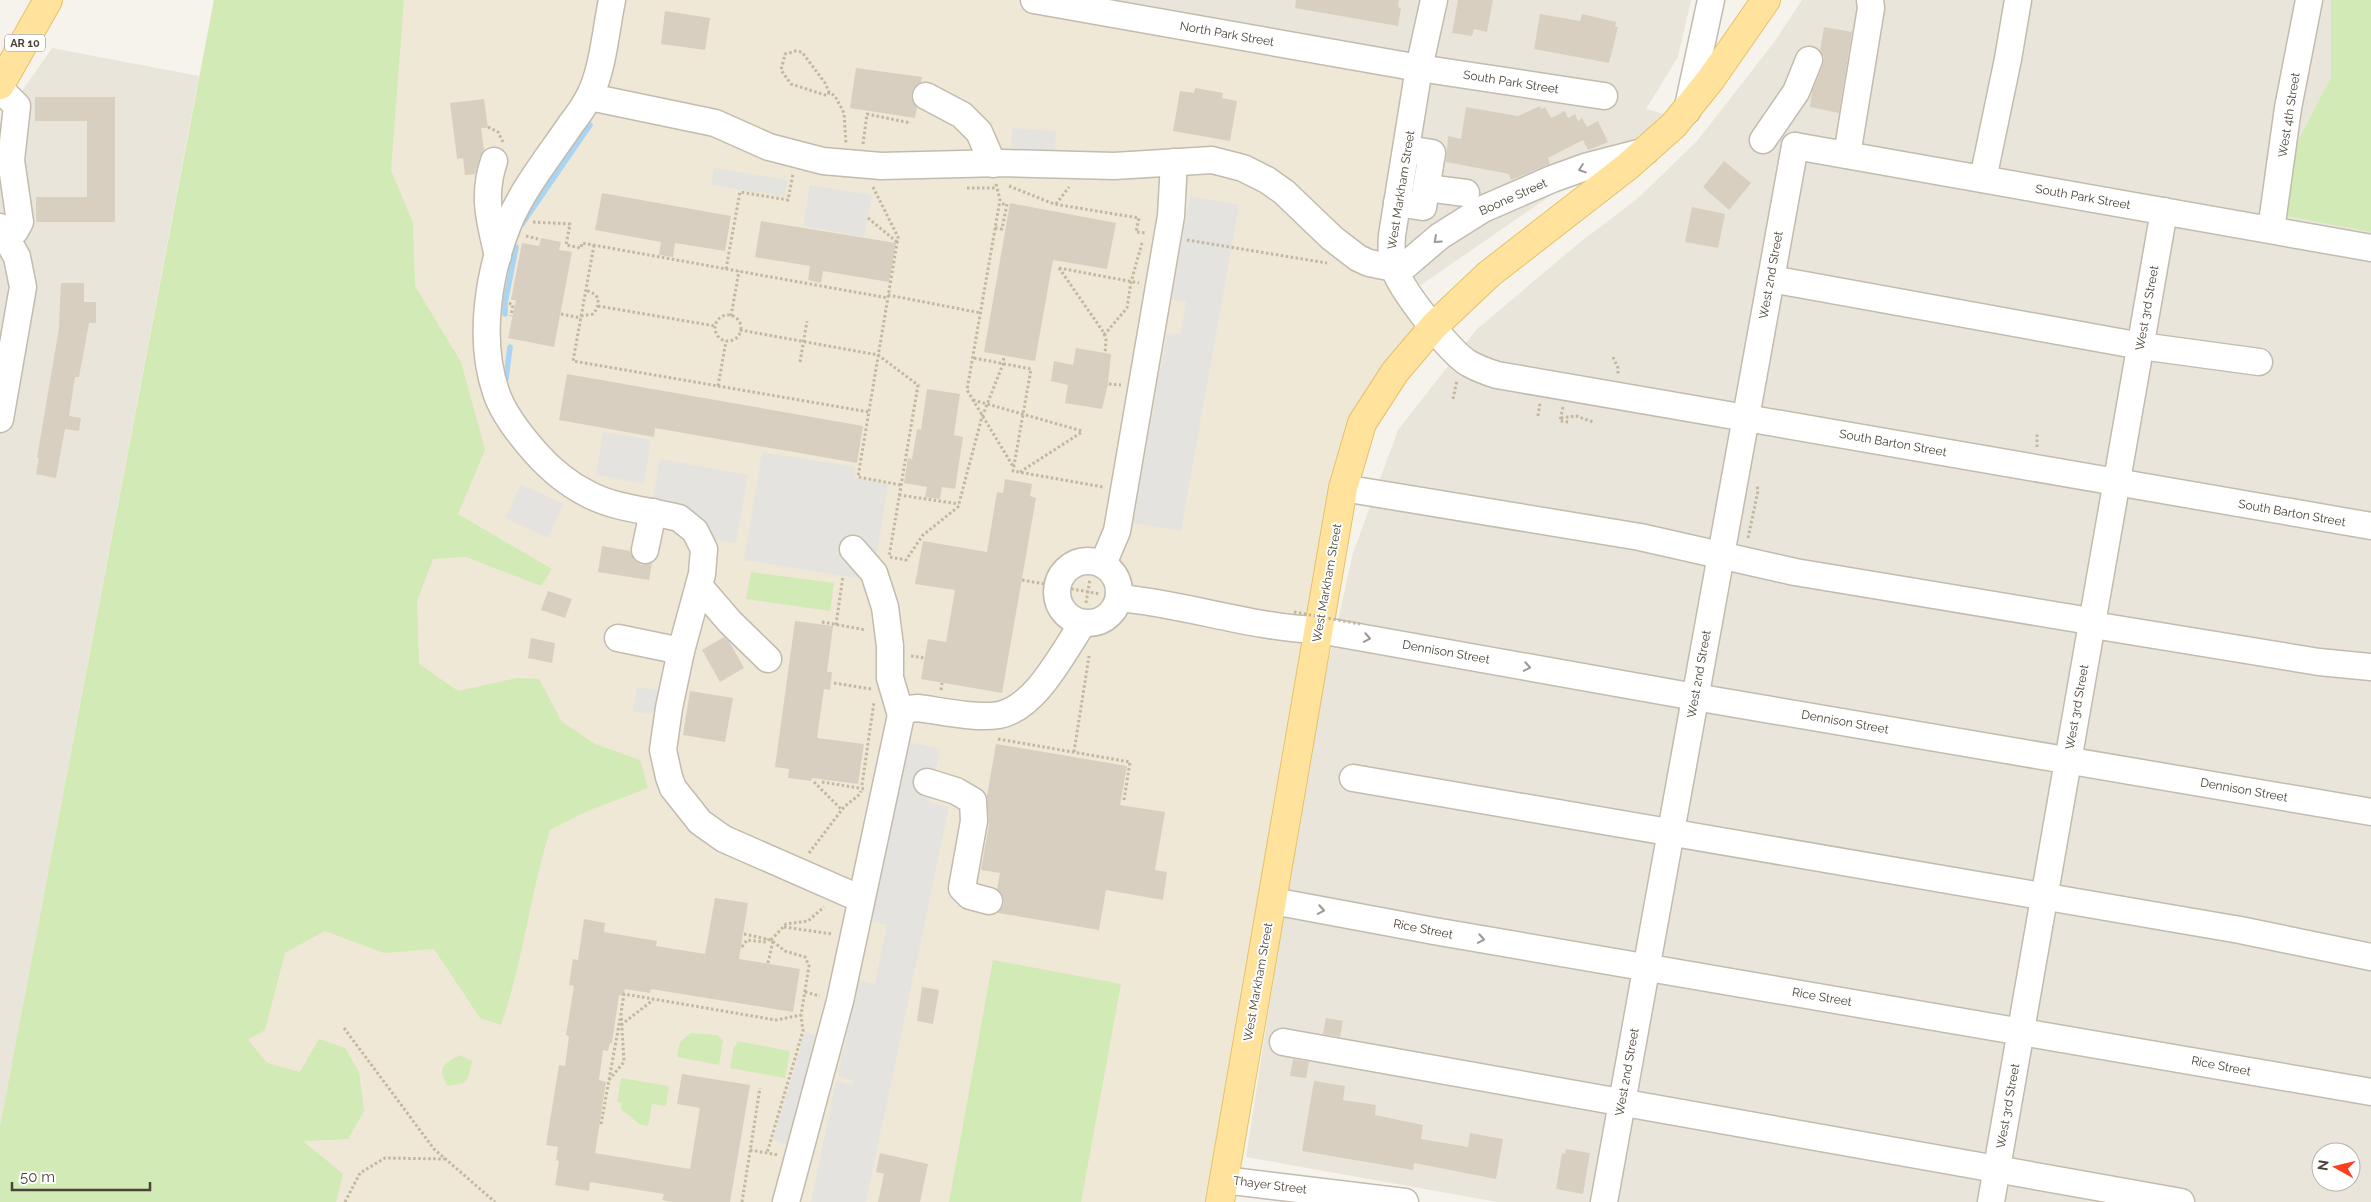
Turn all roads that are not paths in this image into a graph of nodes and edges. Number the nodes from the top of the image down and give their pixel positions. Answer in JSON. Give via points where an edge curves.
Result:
{"nodes":[{"id":1,"x":48,"y":0,"type":"edge"},
{"id":2,"x":612,"y":0,"type":"edge"},
{"id":3,"x":1034,"y":0,"type":"edge"},
{"id":4,"x":1434,"y":0,"type":"edge"},
{"id":5,"x":1711,"y":0,"type":"edge"},
{"id":6,"x":1766,"y":0,"type":"edge"},
{"id":7,"x":1870,"y":0,"type":"edge"},
{"id":8,"x":2018,"y":0,"type":"edge"},
{"id":9,"x":2309,"y":0,"type":"edge"},
{"id":10,"x":1084,"y":4,"type":"edge"},
{"id":11,"x":1809,"y":60,"type":"dead end"},
{"id":12,"x":1419,"y":68,"type":"junction"},
{"id":13,"x":0,"y":87,"type":"edge"},
{"id":14,"x":926,"y":96,"type":"dead end"},
{"id":15,"x":1604,"y":96,"type":"dead end"},
{"id":16,"x":590,"y":97,"type":"junction"},
{"id":17,"x":1687,"y":111,"type":"junction"},
{"id":18,"x":1781,"y":115,"type":"junction"},
{"id":19,"x":1763,"y":140,"type":"dead end"},
{"id":20,"x":1795,"y":146,"type":"junction"},
{"id":21,"x":1407,"y":149,"type":"junction"},
{"id":22,"x":1646,"y":151,"type":"junction"},
{"id":23,"x":1847,"y":155,"type":"junction"},
{"id":24,"x":494,"y":162,"type":"dead end"},
{"id":25,"x":1174,"y":162,"type":"junction"},
{"id":26,"x":993,"y":164,"type":"junction"},
{"id":27,"x":1983,"y":179,"type":"junction"},
{"id":28,"x":1426,"y":188,"type":"junction"},
{"id":29,"x":1466,"y":193,"type":"dead end"},
{"id":30,"x":1397,"y":203,"type":"junction"},
{"id":31,"x":2164,"y":212,"type":"junction"},
{"id":32,"x":2271,"y":230,"type":"junction"},
{"id":33,"x":3,"y":232,"type":"edge"},
{"id":34,"x":2371,"y":248,"type":"edge"},
{"id":35,"x":499,"y":257,"type":"junction"},
{"id":36,"x":1394,"y":268,"type":"junction"},
{"id":37,"x":1771,"y":279,"type":"junction"},
{"id":38,"x":1434,"y":326,"type":"junction"},
{"id":39,"x":2141,"y":346,"type":"junction"},
{"id":40,"x":2259,"y":362,"type":"dead end"},
{"id":41,"x":0,"y":419,"type":"edge"},
{"id":42,"x":1745,"y":420,"type":"junction"},
{"id":43,"x":2117,"y":482,"type":"junction"},
{"id":44,"x":1343,"y":488,"type":"junction"},
{"id":45,"x":653,"y":512,"type":"junction"},
{"id":46,"x":2371,"y":526,"type":"edge"},
{"id":47,"x":853,"y":549,"type":"dead end"},
{"id":48,"x":645,"y":550,"type":"dead end"},
{"id":49,"x":1720,"y":556,"type":"junction"},
{"id":50,"x":1098,"y":563,"type":"junction"},
{"id":51,"x":699,"y":586,"type":"junction"},
{"id":52,"x":1119,"y":598,"type":"junction"},
{"id":53,"x":1088,"y":623,"type":"junction"},
{"id":54,"x":2092,"y":624,"type":"junction"},
{"id":55,"x":1319,"y":630,"type":"junction"},
{"id":56,"x":618,"y":638,"type":"dead end"},
{"id":57,"x":681,"y":651,"type":"junction"},
{"id":58,"x":768,"y":659,"type":"dead end"},
{"id":59,"x":2371,"y":667,"type":"edge"},
{"id":60,"x":1695,"y":697,"type":"junction"},
{"id":61,"x":901,"y":715,"type":"junction"},
{"id":62,"x":2068,"y":760,"type":"junction"},
{"id":63,"x":1353,"y":778,"type":"dead end"},
{"id":64,"x":927,"y":782,"type":"dead end"},
{"id":65,"x":2371,"y":812,"type":"edge"},
{"id":66,"x":1670,"y":833,"type":"junction"},
{"id":67,"x":850,"y":894,"type":"junction"},
{"id":68,"x":2044,"y":898,"type":"junction"},
{"id":69,"x":988,"y":901,"type":"dead end"},
{"id":70,"x":1273,"y":901,"type":"junction"},
{"id":71,"x":2371,"y":957,"type":"edge"},
{"id":72,"x":1646,"y":968,"type":"junction"},
{"id":73,"x":2020,"y":1032,"type":"junction"},
{"id":74,"x":1283,"y":1042,"type":"dead end"},
{"id":75,"x":2371,"y":1092,"type":"edge"},
{"id":76,"x":1622,"y":1103,"type":"junction"},
{"id":77,"x":1997,"y":1168,"type":"junction"},
{"id":78,"x":1222,"y":1191,"type":"edge"},
{"id":79,"x":786,"y":1202,"type":"edge"},
{"id":80,"x":1405,"y":1202,"type":"edge"},
{"id":81,"x":1604,"y":1202,"type":"edge"},
{"id":82,"x":1991,"y":1202,"type":"edge"},
{"id":83,"x":2181,"y":1202,"type":"edge"}],
"edges":[{"from":1,"to":13,"type":"main road","number":"AR 10"},
{"from":2,"to":16,"type":"street"},
{"from":3,"to":10,"type":"street","name":"North Park Street"},
{"from":4,"to":12,"type":"street","name":"West Markham Street"},
{"from":5,"to":17,"type":"street"},
{"from":6,"to":17,"type":"main road","name":"Boone Street"},
{"from":7,"to":23,"type":"street"},
{"from":8,"to":27,"type":"street"},
{"from":9,"to":32,"type":"street","name":"West 4th Street","via":[[2288,108]]},
{"from":10,"to":12,"type":"street","name":"North Park Street"},
{"from":11,"to":18,"type":"street","via":[[1796,92]]},
{"from":12,"to":15,"type":"street","name":"South Park Street"},
{"from":12,"to":21,"type":"street","name":"West Markham Street"},
{"from":13,"to":33,"type":"street","via":[[14,101],[17,110],[11,160],[20,222],[15,231]]},
{"from":14,"to":26,"type":"street","via":[[962,115],[979,132]]},
{"from":16,"to":26,"type":"street","via":[[715,123],[769,147],[806,158]]},
{"from":16,"to":35,"type":"street","via":[[523,194],[509,222]]},
{"from":17,"to":22,"type":"main road","name":"Boone Street"},
{"from":18,"to":19,"type":"street"},
{"from":18,"to":20,"type":"street"},
{"from":20,"to":23,"type":"street","name":"South Park Street"},
{"from":20,"to":37,"type":"street","name":"West 2nd Street"},
{"from":21,"to":28,"type":"street","via":[[1432,153]]},
{"from":21,"to":30,"type":"street","name":"West Markham Street"},
{"from":22,"to":36,"type":"street","name":"Boone Street","one_way":true,"via":[[1570,173],[1483,209],[1440,236],[1406,265]]},
{"from":22,"to":38,"type":"main road","name":"Boone Street","via":[[1489,274]]},
{"from":23,"to":27,"type":"street","name":"South Park Street"},
{"from":24,"to":35,"type":"street","via":[[490,174],[488,213]]},
{"from":25,"to":26,"type":"street","via":[[1114,166]]},
{"from":25,"to":36,"type":"street","via":[[1212,160],[1242,168],[1268,180],[1358,258]]},
{"from":25,"to":50,"type":"street","via":[[1171,216],[1117,532]]},
{"from":27,"to":31,"type":"street","name":"South Park Street"},
{"from":28,"to":29,"type":"street"},
{"from":28,"to":30,"type":"street","via":[[1423,207]]},
{"from":30,"to":36,"type":"street","name":"West Markham Street","via":[[1391,247]]},
{"from":31,"to":32,"type":"street","name":"South Park Street"},
{"from":31,"to":39,"type":"street","name":"West 3rd Street"},
{"from":32,"to":34,"type":"street","name":"South Park Street"},
{"from":33,"to":41,"type":"street","via":[[17,257],[23,287]]},
{"from":35,"to":45,"type":"street","via":[[487,337],[496,393],[505,411],[532,449],[571,484],[608,502]]},
{"from":36,"to":38,"type":"street","name":"West Markham Street"},
{"from":37,"to":39,"type":"street"},
{"from":37,"to":42,"type":"street","name":"West 2nd Street"},
{"from":38,"to":42,"type":"street","name":"South Barton Street","via":[[1468,363],[1497,375]]},
{"from":38,"to":44,"type":"main road","name":"West Markham Street","via":[[1394,372],[1362,423]]},
{"from":39,"to":40,"type":"street"},
{"from":39,"to":43,"type":"street","name":"West 3rd Street"},
{"from":42,"to":43,"type":"street","name":"South Barton Street","via":[[1895,442]]},
{"from":42,"to":49,"type":"street","name":"West 2nd Street"},
{"from":43,"to":46,"type":"street","name":"South Barton Street"},
{"from":43,"to":54,"type":"street","name":"West 3rd Street"},
{"from":44,"to":49,"type":"street","via":[[1640,537]]},
{"from":44,"to":55,"type":"main road","name":"West Markham Street"},
{"from":45,"to":48,"type":"street"},
{"from":45,"to":51,"type":"street","via":[[679,518],[696,531],[704,549]]},
{"from":47,"to":61,"type":"street","via":[[874,573],[885,608],[890,678]]},
{"from":49,"to":54,"type":"street"},
{"from":49,"to":60,"type":"street","name":"West 2nd Street"},
{"from":50,"to":52,"type":"street","via":[[1116,578]]},
{"from":50,"to":53,"type":"street","via":[[1080,561],[1072,565],[1057,586],[1060,606],[1073,620]]},
{"from":51,"to":57,"type":"street"},
{"from":51,"to":58,"type":"street"},
{"from":52,"to":53,"type":"street","via":[[1110,614]]},
{"from":52,"to":55,"type":"street","name":"Dennison Street","via":[[1288,628]]},
{"from":53,"to":61,"type":"street","via":[[1037,691],[1006,713],[979,715],[918,708],[908,709]]},
{"from":54,"to":59,"type":"street","via":[[2319,662]]},
{"from":54,"to":62,"type":"street","name":"West 3rd Street"},
{"from":55,"to":60,"type":"street","name":"Dennison Street","one_way":true},
{"from":55,"to":70,"type":"main road","name":"West Markham Street"},
{"from":56,"to":57,"type":"street"},
{"from":57,"to":67,"type":"street","via":[[663,750],[668,777],[682,802],[700,822],[724,839]]},
{"from":60,"to":62,"type":"street","name":"Dennison Street"},
{"from":60,"to":66,"type":"street","name":"West 2nd Street"},
{"from":61,"to":67,"type":"street","via":[[874,848]]},
{"from":62,"to":65,"type":"street","name":"Dennison Street"},
{"from":62,"to":68,"type":"street","name":"West 3rd Street"},
{"from":63,"to":66,"type":"street"},
{"from":64,"to":69,"type":"street","via":[[956,791],[973,801],[974,821],[962,888],[970,896]]},
{"from":66,"to":68,"type":"street"},
{"from":66,"to":72,"type":"street","name":"West 2nd Street"},
{"from":67,"to":79,"type":"street","via":[[855,935]]},
{"from":68,"to":71,"type":"street","via":[[2240,930]]},
{"from":68,"to":73,"type":"street","name":"West 3rd Street"},
{"from":70,"to":72,"type":"street","name":"Rice Street","one_way":true},
{"from":70,"to":78,"type":"main road","name":"West Markham Street"},
{"from":72,"to":73,"type":"street","name":"Rice Street"},
{"from":72,"to":76,"type":"street","name":"West 2nd Street"},
{"from":73,"to":75,"type":"street","name":"Rice Street"},
{"from":73,"to":77,"type":"street","name":"West 3rd Street"},
{"from":74,"to":76,"type":"street"},
{"from":76,"to":77,"type":"street"},
{"from":76,"to":81,"type":"street","name":"West 2nd Street"},
{"from":77,"to":82,"type":"street","name":"West 3rd Street"},
{"from":77,"to":83,"type":"street"},
{"from":78,"to":80,"type":"street","name":"Thayer Street"}]}
